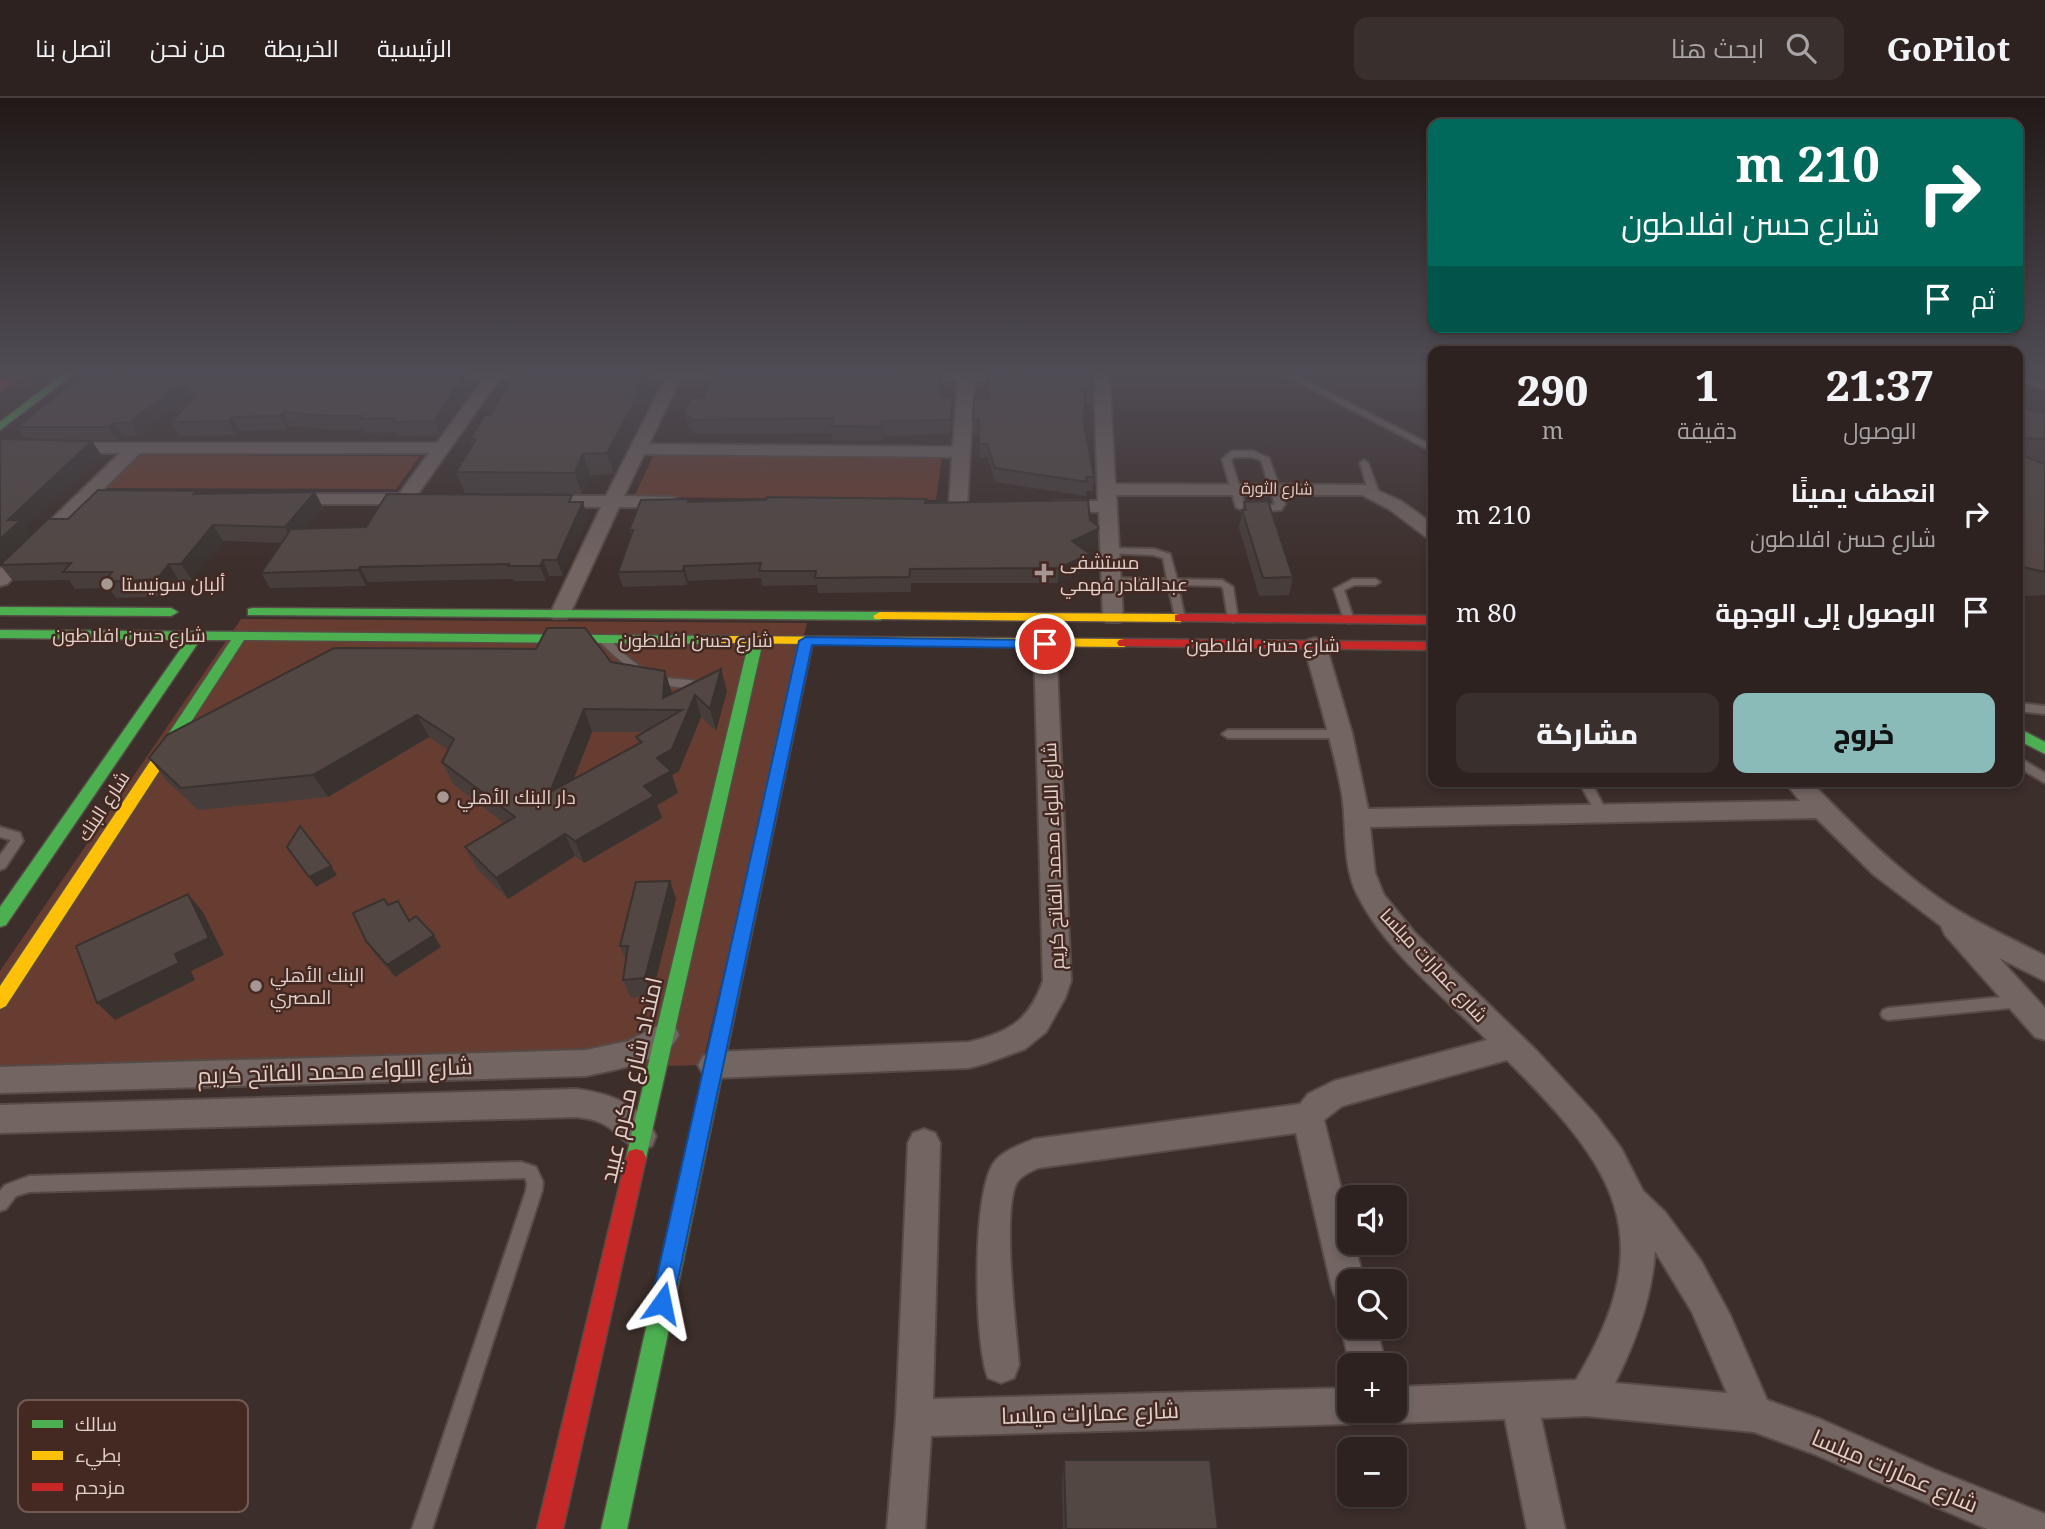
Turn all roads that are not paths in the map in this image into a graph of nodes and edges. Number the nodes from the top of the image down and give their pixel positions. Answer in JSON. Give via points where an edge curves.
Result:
{"nodes":[{"id":1,"x":450,"y":437,"type":"edge"},
{"id":2,"x":646,"y":437,"type":"edge"},
{"id":3,"x":962,"y":437,"type":"edge"},
{"id":4,"x":1105,"y":437,"type":"edge"},
{"id":5,"x":1409,"y":437,"type":"edge"},
{"id":6,"x":1428,"y":446,"type":"edge"},
{"id":7,"x":0,"y":448,"type":"edge"},
{"id":8,"x":135,"y":448,"type":"junction"},
{"id":9,"x":442,"y":448,"type":"junction"},
{"id":10,"x":640,"y":449,"type":"junction"},
{"id":11,"x":961,"y":452,"type":"junction"},
{"id":12,"x":1363,"y":463,"type":"dead end"},
{"id":13,"x":1234,"y":488,"type":"junction"},
{"id":14,"x":1275,"y":488,"type":"junction"},
{"id":15,"x":1374,"y":493,"type":"junction"},
{"id":16,"x":86,"y":498,"type":"junction"},
{"id":17,"x":114,"y":498,"type":"edge"},
{"id":18,"x":1108,"y":498,"type":"junction"},
{"id":19,"x":266,"y":499,"type":"edge"},
{"id":20,"x":404,"y":500,"type":"junction"},
{"id":21,"x":432,"y":500,"type":"edge"},
{"id":22,"x":529,"y":501,"type":"edge"},
{"id":23,"x":612,"y":502,"type":"junction"},
{"id":24,"x":695,"y":503,"type":"edge"},
{"id":25,"x":958,"y":506,"type":"edge"},
{"id":26,"x":1040,"y":506,"type":"edge"},
{"id":27,"x":1428,"y":529,"type":"edge"},
{"id":28,"x":1110,"y":551,"type":"junction"},
{"id":29,"x":0,"y":580,"type":"edge"},
{"id":30,"x":1111,"y":581,"type":"junction"},
{"id":31,"x":1174,"y":582,"type":"junction"},
{"id":32,"x":1375,"y":582,"type":"dead end"},
{"id":33,"x":0,"y":611,"type":"edge"},
{"id":34,"x":191,"y":612,"type":"dead end"},
{"id":35,"x":232,"y":612,"type":"dead end"},
{"id":36,"x":560,"y":614,"type":"junction"},
{"id":37,"x":1094,"y":618,"type":"junction"},
{"id":38,"x":1113,"y":618,"type":"junction"},
{"id":39,"x":1138,"y":618,"type":"junction"},
{"id":40,"x":1180,"y":619,"type":"junction"},
{"id":41,"x":1233,"y":619,"type":"junction"},
{"id":42,"x":1331,"y":620,"type":"junction"},
{"id":43,"x":1349,"y":620,"type":"junction"},
{"id":44,"x":1428,"y":620,"type":"edge"},
{"id":45,"x":1,"y":635,"type":"edge"},
{"id":46,"x":197,"y":635,"type":"junction"},
{"id":47,"x":241,"y":635,"type":"junction"},
{"id":48,"x":529,"y":639,"type":"junction"},
{"id":49,"x":603,"y":639,"type":"junction"},
{"id":50,"x":756,"y":640,"type":"junction"},
{"id":51,"x":806,"y":641,"type":"junction"},
{"id":52,"x":1045,"y":644,"type":"junction"},
{"id":53,"x":1095,"y":645,"type":"junction"},
{"id":54,"x":1142,"y":645,"type":"junction"},
{"id":55,"x":1315,"y":645,"type":"junction"},
{"id":56,"x":1338,"y":645,"type":"junction"},
{"id":57,"x":1428,"y":646,"type":"edge"},
{"id":58,"x":507,"y":654,"type":"edge"},
{"id":59,"x":767,"y":660,"type":"dead end"},
{"id":60,"x":751,"y":664,"type":"junction"},
{"id":61,"x":167,"y":677,"type":"junction"},
{"id":62,"x":213,"y":677,"type":"junction"},
{"id":63,"x":701,"y":686,"type":"edge"},
{"id":64,"x":2023,"y":708,"type":"edge"},
{"id":65,"x":2045,"y":710,"type":"edge"},
{"id":66,"x":2023,"y":711,"type":"edge"},
{"id":67,"x":2045,"y":724,"type":"edge"},
{"id":68,"x":1228,"y":734,"type":"dead end"},
{"id":69,"x":1339,"y":734,"type":"junction"},
{"id":70,"x":2023,"y":736,"type":"edge"},
{"id":71,"x":2045,"y":749,"type":"edge"},
{"id":72,"x":2023,"y":764,"type":"edge"},
{"id":73,"x":2045,"y":779,"type":"edge"},
{"id":74,"x":1588,"y":787,"type":"edge"},
{"id":75,"x":1802,"y":787,"type":"edge"},
{"id":76,"x":1822,"y":809,"type":"junction"},
{"id":77,"x":1602,"y":814,"type":"junction"},
{"id":78,"x":1357,"y":818,"type":"junction"},
{"id":79,"x":0,"y":832,"type":"edge"},
{"id":80,"x":44,"y":857,"type":"junction"},
{"id":81,"x":3,"y":861,"type":"edge"},
{"id":82,"x":1941,"y":914,"type":"junction"},
{"id":83,"x":0,"y":920,"type":"edge"},
{"id":84,"x":2045,"y":951,"type":"edge"},
{"id":85,"x":2015,"y":952,"type":"junction"},
{"id":86,"x":1977,"y":953,"type":"junction"},
{"id":87,"x":2045,"y":970,"type":"edge"},
{"id":88,"x":0,"y":1001,"type":"edge"},
{"id":89,"x":2022,"y":1001,"type":"junction"},
{"id":90,"x":1888,"y":1014,"type":"dead end"},
{"id":91,"x":2045,"y":1028,"type":"edge"},
{"id":92,"x":664,"y":1035,"type":"junction"},
{"id":93,"x":1511,"y":1046,"type":"junction"},
{"id":94,"x":713,"y":1065,"type":"junction"},
{"id":95,"x":13,"y":1080,"type":"edge"},
{"id":96,"x":1308,"y":1117,"type":"junction"},
{"id":97,"x":2,"y":1119,"type":"edge"},
{"id":98,"x":641,"y":1136,"type":"junction"},
{"id":99,"x":924,"y":1143,"type":"dead end"},
{"id":100,"x":1631,"y":1201,"type":"junction"},
{"id":101,"x":0,"y":1203,"type":"edge"},
{"id":102,"x":1344,"y":1269,"type":"edge"},
{"id":103,"x":1001,"y":1365,"type":"dead end"},
{"id":104,"x":1586,"y":1398,"type":"junction"},
{"id":105,"x":1519,"y":1399,"type":"junction"},
{"id":106,"x":1407,"y":1404,"type":"edge"},
{"id":107,"x":1337,"y":1406,"type":"edge"},
{"id":108,"x":1754,"y":1414,"type":"junction"},
{"id":109,"x":914,"y":1418,"type":"junction"},
{"id":110,"x":548,"y":1526,"type":"edge"},
{"id":111,"x":422,"y":1529,"type":"edge"},
{"id":112,"x":614,"y":1529,"type":"edge"},
{"id":113,"x":906,"y":1529,"type":"edge"},
{"id":114,"x":1546,"y":1529,"type":"edge"},
{"id":115,"x":2035,"y":1529,"type":"edge"}],
"edges":[{"from":1,"to":9,"type":"street"},
{"from":2,"to":10,"type":"street"},
{"from":3,"to":11,"type":"street"},
{"from":4,"to":18,"type":"street"},
{"from":5,"to":6,"type":"lane"},
{"from":7,"to":8,"type":"street"},
{"from":8,"to":9,"type":"street"},
{"from":8,"to":16,"type":"street"},
{"from":9,"to":20,"type":"street"},
{"from":10,"to":11,"type":"street"},
{"from":10,"to":23,"type":"street"},
{"from":11,"to":25,"type":"street"},
{"from":12,"to":15,"type":"lane"},
{"from":13,"to":14,"type":"street","name":"شارع الثورة"},
{"from":13,"to":14,"type":"lane","via":[[1226,457],[1232,454],[1265,458]]},
{"from":13,"to":18,"type":"street","name":"شارع الثورة"},
{"from":14,"to":15,"type":"street","name":"شارع الثورة"},
{"from":15,"to":27,"type":"street","name":"شارع الثورة"},
{"from":16,"to":17,"type":"street"},
{"from":16,"to":29,"type":"street"},
{"from":18,"to":26,"type":"street","name":"شارع الثورة"},
{"from":18,"to":28,"type":"street"},
{"from":19,"to":20,"type":"street"},
{"from":20,"to":21,"type":"street"},
{"from":22,"to":23,"type":"street"},
{"from":23,"to":24,"type":"street"},
{"from":23,"to":36,"type":"street"},
{"from":28,"to":30,"type":"street"},
{"from":28,"to":31,"type":"lane","via":[[1163,554],[1169,559]]},
{"from":30,"to":31,"type":"lane"},
{"from":30,"to":38,"type":"street"},
{"from":31,"to":40,"type":"lane"},
{"from":31,"to":41,"type":"lane","via":[[1226,585]]},
{"from":32,"to":43,"type":"lane","via":[[1353,582],[1339,590]]},
{"from":33,"to":34,"type":"street","name":"شارع حسن افلاطون"},
{"from":35,"to":36,"type":"street","name":"شارع حسن افلاطون"},
{"from":36,"to":37,"type":"street","name":"شارع حسن افلاطون"},
{"from":37,"to":38,"type":"street","name":"شارع حسن افلاطون"},
{"from":37,"to":53,"type":"street"},
{"from":38,"to":39,"type":"street","name":"شارع حسن افلاطون"},
{"from":39,"to":40,"type":"street","name":"شارع حسن افلاطون"},
{"from":39,"to":54,"type":"street"},
{"from":40,"to":41,"type":"street","name":"شارع حسن افلاطون"},
{"from":41,"to":42,"type":"street","name":"شارع حسن افلاطون"},
{"from":42,"to":43,"type":"street","name":"شارع حسن افلاطون"},
{"from":42,"to":56,"type":"street"},
{"from":43,"to":44,"type":"street","name":"شارع حسن افلاطون"},
{"from":45,"to":46,"type":"street","name":"شارع حسن افلاطون"},
{"from":46,"to":47,"type":"street","name":"شارع حسن افلاطون"},
{"from":46,"to":61,"type":"street","name":"شارع البنك"},
{"from":47,"to":48,"type":"street","name":"شارع حسن افلاطون"},
{"from":47,"to":62,"type":"street","name":"شارع البنك"},
{"from":48,"to":49,"type":"street","name":"شارع حسن افلاطون"},
{"from":48,"to":58,"type":"lane"},
{"from":49,"to":50,"type":"street","name":"شارع حسن افلاطون"},
{"from":49,"to":63,"type":"lane","via":[[651,680]]},
{"from":50,"to":51,"type":"street","name":"شارع حسن افلاطون"},
{"from":50,"to":60,"type":"street","name":"امتداد شارع مكرم عبيد"},
{"from":51,"to":52,"type":"street","name":"شارع حسن افلاطون"},
{"from":51,"to":94,"type":"street","via":[[792,662]]},
{"from":52,"to":53,"type":"street","name":"شارع حسن افلاطون"},
{"from":52,"to":94,"type":"street","name":"شارع اللواء محمد الفاتح كريم","via":[[1057,981],[1049,1007],[1030,1031],[1002,1048],[969,1055]]},
{"from":53,"to":54,"type":"street","name":"شارع حسن افلاطون"},
{"from":54,"to":55,"type":"street","name":"شارع حسن افلاطون"},
{"from":55,"to":56,"type":"street","name":"شارع حسن افلاطون"},
{"from":55,"to":69,"type":"street","name":"شارع عمارات ميلسا"},
{"from":56,"to":57,"type":"street","name":"شارع حسن افلاطون"},
{"from":59,"to":60,"type":"street"},
{"from":60,"to":92,"type":"street","name":"امتداد شارع مكرم عبيد"},
{"from":61,"to":62,"type":"street"},
{"from":61,"to":80,"type":"street","name":"شارع البنك"},
{"from":62,"to":88,"type":"street","name":"شارع البنك"},
{"from":64,"to":65,"type":"lane"},
{"from":66,"to":67,"type":"street"},
{"from":68,"to":69,"type":"lane"},
{"from":69,"to":78,"type":"street","name":"شارع عمارات ميلسا"},
{"from":70,"to":71,"type":"street"},
{"from":72,"to":73,"type":"lane"},
{"from":74,"to":77,"type":"lane"},
{"from":75,"to":76,"type":"street"},
{"from":76,"to":77,"type":"street"},
{"from":76,"to":82,"type":"street","via":[[1899,882]]},
{"from":77,"to":78,"type":"street"},
{"from":78,"to":93,"type":"street","name":"شارع عمارات ميلسا","via":[[1358,853],[1374,901]]},
{"from":79,"to":81,"type":"lane","via":[[16,836],[17,841]]},
{"from":80,"to":81,"type":"lane"},
{"from":80,"to":83,"type":"street","name":"شارع البنك"},
{"from":82,"to":85,"type":"street"},
{"from":82,"to":86,"type":"street"},
{"from":84,"to":85,"type":"street"},
{"from":85,"to":86,"type":"street"},
{"from":85,"to":87,"type":"street"},
{"from":86,"to":89,"type":"street"},
{"from":89,"to":90,"type":"lane"},
{"from":89,"to":91,"type":"street"},
{"from":92,"to":95,"type":"street","name":"شارع اللواء محمد الفاتح كريم","via":[[634,1052],[586,1063]]},
{"from":92,"to":98,"type":"street","name":"امتداد شارع مكرم عبيد"},
{"from":93,"to":96,"type":"street","via":[[1334,1095]]},
{"from":93,"to":100,"type":"street","name":"شارع عمارات ميلسا","via":[[1602,1147]]},
{"from":94,"to":112,"type":"street"},
{"from":95,"to":97,"type":"street"},
{"from":96,"to":102,"type":"street"},
{"from":96,"to":103,"type":"street","via":[[1034,1154],[1015,1163],[1003,1176],[996,1202]]},
{"from":97,"to":98,"type":"street","name":"شارع اللواء محمد الفاتح كريم","via":[[576,1103],[621,1114]]},
{"from":98,"to":110,"type":"street","name":"امتداد شارع مكرم عبيد"},
{"from":99,"to":109,"type":"street"},
{"from":100,"to":104,"type":"street","name":"شارع عمارات ميلسا","via":[[1637,1223],[1635,1282],[1602,1373]]},
{"from":100,"to":108,"type":"street","name":"شارع عمارات ميلسا","via":[[1657,1224],[1685,1266]]},
{"from":101,"to":111,"type":"lane","via":[[10,1190],[29,1184],[530,1172],[534,1191]]},
{"from":104,"to":105,"type":"street","name":"شارع عمارات ميلسا"},
{"from":104,"to":108,"type":"street","name":"شارع عمارات ميلسا"},
{"from":105,"to":106,"type":"street","name":"شارع عمارات ميلسا"},
{"from":105,"to":114,"type":"street"},
{"from":107,"to":109,"type":"street","name":"شارع عمارات ميلسا"},
{"from":108,"to":115,"type":"street","name":"شارع عمارات ميلسا"},
{"from":109,"to":113,"type":"street"}]}
